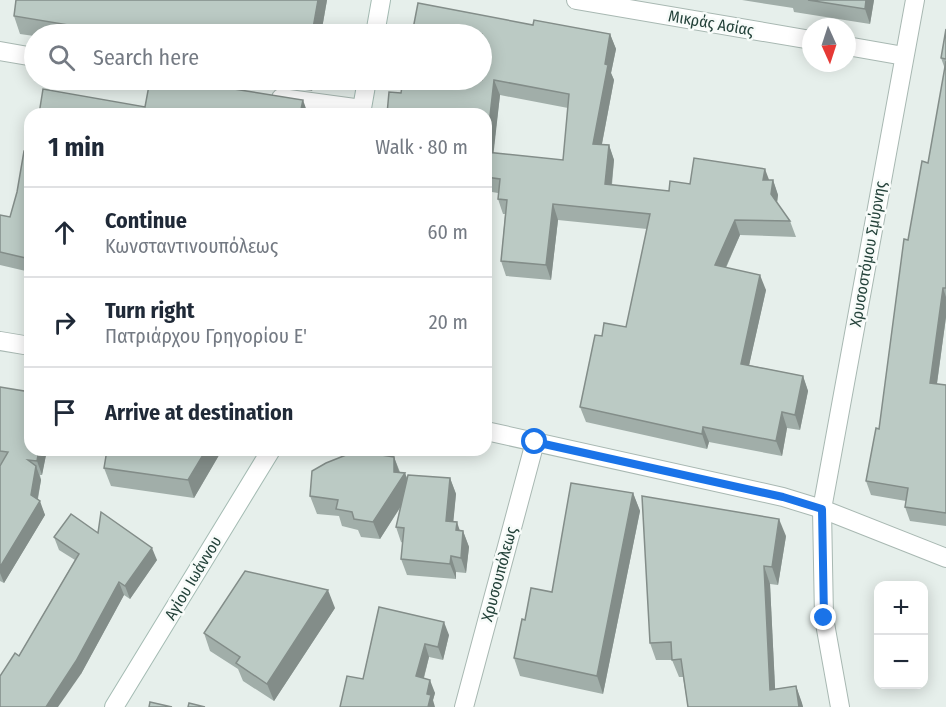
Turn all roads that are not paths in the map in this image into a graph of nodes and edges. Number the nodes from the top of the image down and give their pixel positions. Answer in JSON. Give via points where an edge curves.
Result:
{"nodes":[{"id":1,"x":381,"y":0,"type":"edge"},
{"id":2,"x":576,"y":0,"type":"edge"},
{"id":3,"x":915,"y":0,"type":"edge"},
{"id":4,"x":377,"y":24,"type":"edge"},
{"id":5,"x":802,"y":38,"type":"edge"},
{"id":6,"x":856,"y":48,"type":"edge"},
{"id":7,"x":0,"y":51,"type":"edge"},
{"id":8,"x":24,"y":55,"type":"edge"},
{"id":9,"x":904,"y":56,"type":"junction"},
{"id":10,"x":365,"y":90,"type":"edge"},
{"id":11,"x":261,"y":95,"type":"edge"},
{"id":12,"x":340,"y":108,"type":"edge"},
{"id":13,"x":363,"y":108,"type":"edge"},
{"id":14,"x":0,"y":341,"type":"edge"},
{"id":15,"x":24,"y":345,"type":"edge"},
{"id":16,"x":492,"y":432,"type":"edge"},
{"id":17,"x":535,"y":442,"type":"junction"},
{"id":18,"x":267,"y":456,"type":"edge"},
{"id":19,"x":822,"y":509,"type":"junction"},
{"id":20,"x":946,"y":558,"type":"edge"},
{"id":21,"x":114,"y":707,"type":"edge"},
{"id":22,"x":464,"y":707,"type":"edge"},
{"id":23,"x":840,"y":707,"type":"edge"}],
"edges":[{"from":1,"to":4,"type":"street"},
{"from":2,"to":5,"type":"street","name":"Μικράς Ασίας"},
{"from":3,"to":9,"type":"street","name":"Χρυσοστόμου Σμύρνης"},
{"from":6,"to":9,"type":"street"},
{"from":7,"to":8,"type":"street"},
{"from":9,"to":19,"type":"street","name":"Χρυσοστόμου Σμύρνης"},
{"from":10,"to":13,"type":"street"},
{"from":11,"to":12,"type":"street"},
{"from":14,"to":15,"type":"street"},
{"from":16,"to":17,"type":"street"},
{"from":17,"to":19,"type":"street"},
{"from":17,"to":22,"type":"street","name":"Χρυσουπόλεως"},
{"from":18,"to":21,"type":"street","name":"Αγίου Ιωάννου"},
{"from":19,"to":20,"type":"street"},
{"from":19,"to":23,"type":"street","name":"Χρυσοστόμου Σμύρνης","via":[[824,618]]}]}
